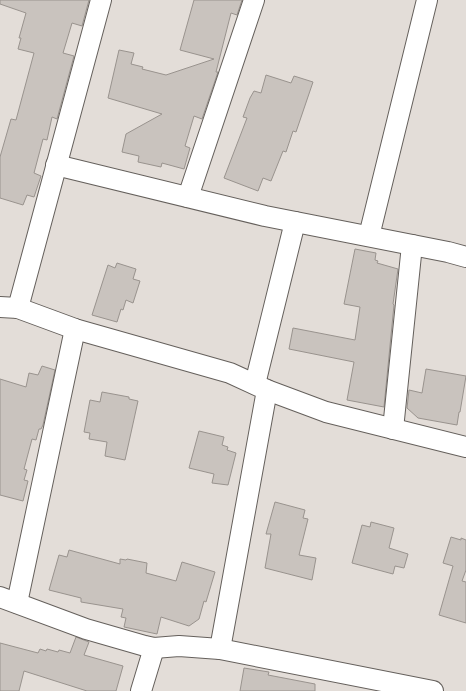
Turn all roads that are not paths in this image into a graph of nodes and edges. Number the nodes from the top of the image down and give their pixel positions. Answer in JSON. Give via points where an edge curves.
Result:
{"nodes":[{"id":1,"x":101,"y":0,"type":"edge"},
{"id":2,"x":254,"y":0,"type":"edge"},
{"id":3,"x":427,"y":0,"type":"edge"},
{"id":4,"x":56,"y":165,"type":"junction"},
{"id":5,"x":188,"y":197,"type":"junction"},
{"id":6,"x":295,"y":222,"type":"junction"},
{"id":7,"x":369,"y":236,"type":"junction"},
{"id":8,"x":412,"y":245,"type":"junction"},
{"id":9,"x":466,"y":257,"type":"edge"},
{"id":10,"x":9,"y":308,"type":"edge"},
{"id":11,"x":75,"y":329,"type":"junction"},
{"id":12,"x":261,"y":387,"type":"junction"},
{"id":13,"x":393,"y":429,"type":"junction"},
{"id":14,"x":466,"y":447,"type":"edge"},
{"id":15,"x":8,"y":600,"type":"edge"},
{"id":16,"x":154,"y":648,"type":"junction"},
{"id":17,"x":220,"y":649,"type":"junction"},
{"id":18,"x":141,"y":691,"type":"edge"},
{"id":19,"x":433,"y":691,"type":"edge"}],
"edges":[{"from":1,"to":4,"type":"street"},
{"from":2,"to":5,"type":"street"},
{"from":3,"to":7,"type":"street"},
{"from":4,"to":5,"type":"street"},
{"from":4,"to":10,"type":"street"},
{"from":5,"to":6,"type":"street"},
{"from":6,"to":7,"type":"street"},
{"from":6,"to":12,"type":"street"},
{"from":7,"to":8,"type":"street"},
{"from":8,"to":9,"type":"street"},
{"from":8,"to":13,"type":"street"},
{"from":10,"to":11,"type":"street"},
{"from":11,"to":12,"type":"street","via":[[230,373]]},
{"from":11,"to":15,"type":"street"},
{"from":12,"to":13,"type":"street","via":[[326,412]]},
{"from":12,"to":17,"type":"street"},
{"from":13,"to":14,"type":"street"},
{"from":15,"to":16,"type":"street","via":[[86,629]]},
{"from":16,"to":17,"type":"street","via":[[179,646]]},
{"from":16,"to":18,"type":"street"},
{"from":17,"to":19,"type":"street"}]}
